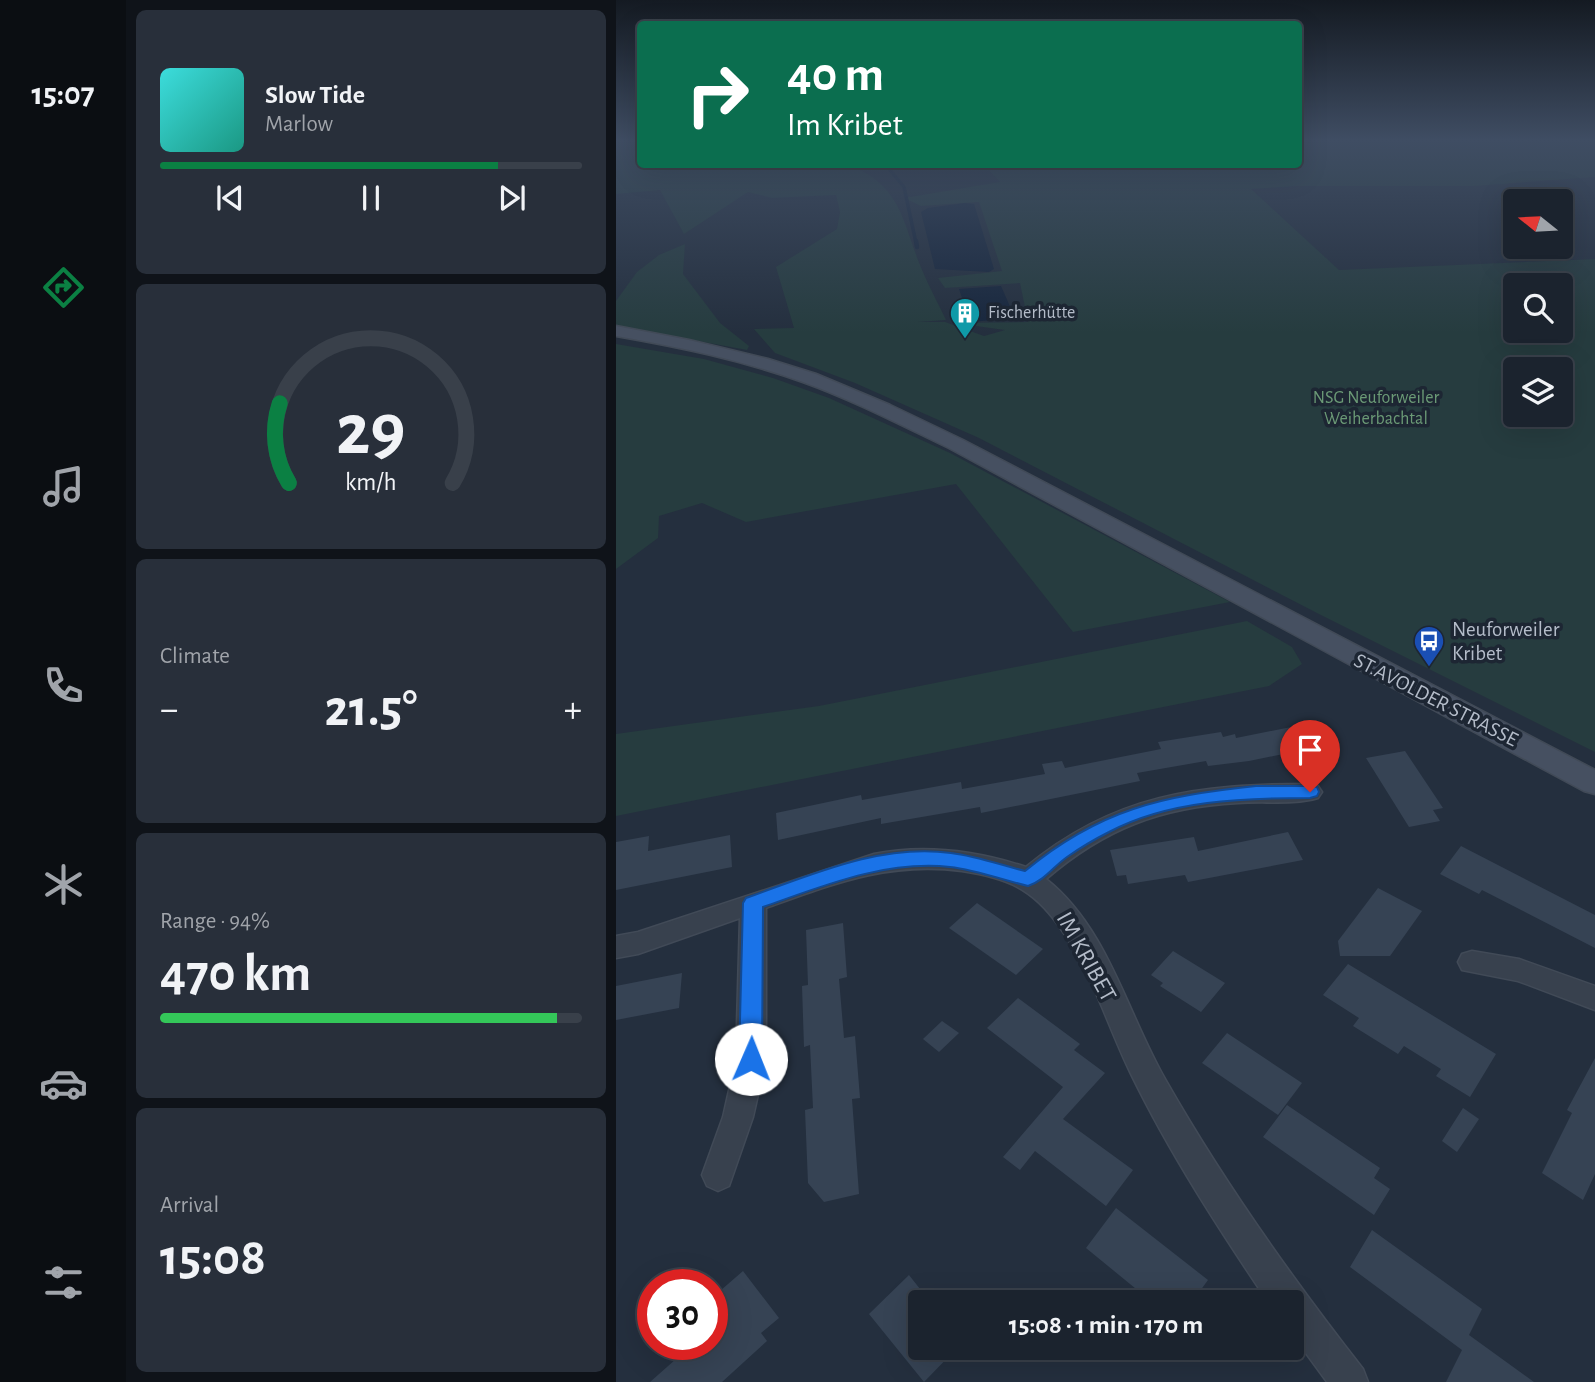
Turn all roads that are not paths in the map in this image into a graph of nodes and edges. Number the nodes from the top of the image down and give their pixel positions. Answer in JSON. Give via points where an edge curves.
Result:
{"nodes":[{"id":1,"x":616,"y":331,"type":"edge"},
{"id":2,"x":1595,"y":783,"type":"edge"},
{"id":3,"x":1310,"y":792,"type":"dead end"},
{"id":4,"x":1028,"y":879,"type":"junction"},
{"id":5,"x":753,"y":903,"type":"junction"},
{"id":6,"x":616,"y":947,"type":"edge"},
{"id":7,"x":1472,"y":962,"type":"dead end"},
{"id":8,"x":1595,"y":998,"type":"edge"},
{"id":9,"x":718,"y":1175,"type":"dead end"},
{"id":10,"x":1281,"y":1290,"type":"edge"},
{"id":11,"x":1304,"y":1322,"type":"edge"},
{"id":12,"x":1350,"y":1382,"type":"edge"}],
"edges":[{"from":1,"to":2,"type":"main road","name":"ST.AVOLDER STRASSE","via":[[742,358],[851,395],[956,444]]},
{"from":3,"to":4,"type":"street","via":[[1256,792],[1142,811],[1104,826]]},
{"from":4,"to":5,"type":"street","name":"IM KRIBET","via":[[952,860],[910,858],[841,872]]},
{"from":4,"to":10,"type":"street","name":"IM KRIBET","via":[[1052,898],[1084,943],[1152,1086]]},
{"from":5,"to":6,"type":"street","name":"IM KRIBET"},
{"from":5,"to":9,"type":"street","via":[[751,1059]]},
{"from":7,"to":8,"type":"street","via":[[1519,970]]},
{"from":11,"to":12,"type":"street","name":"IM KRIBET"}]}
